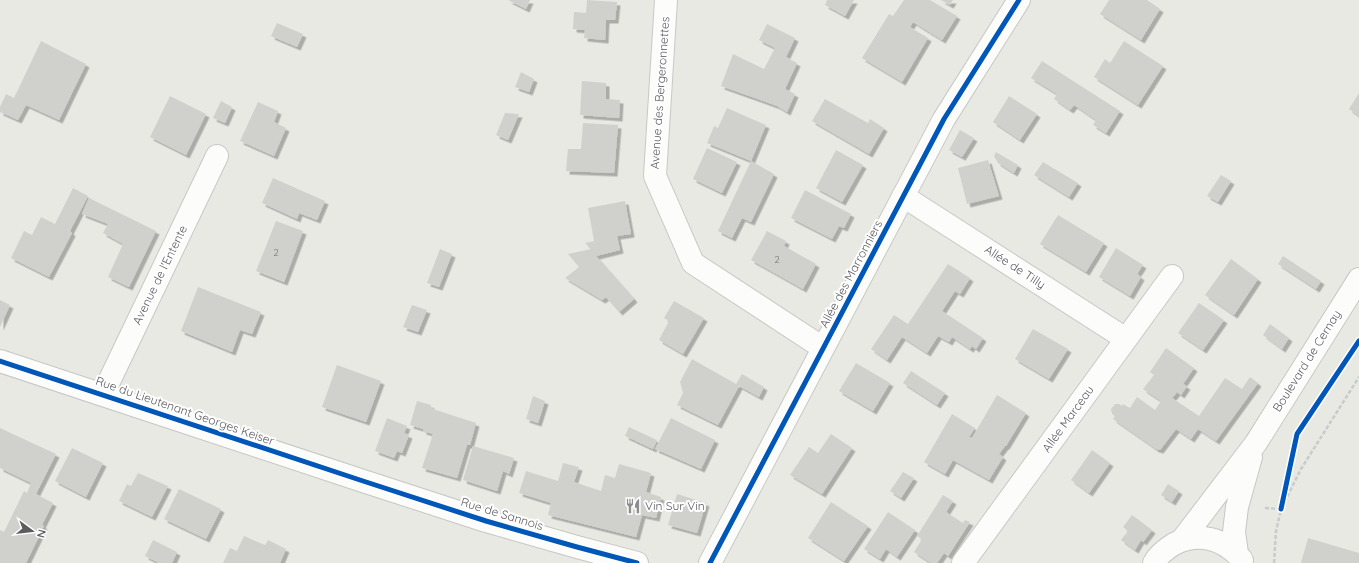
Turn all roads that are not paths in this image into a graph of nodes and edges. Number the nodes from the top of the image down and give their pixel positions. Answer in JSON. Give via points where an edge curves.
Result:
{"nodes":[{"id":1,"x":666,"y":0,"type":"edge"},
{"id":2,"x":1019,"y":0,"type":"edge"},
{"id":3,"x":217,"y":156,"type":"dead end"},
{"id":4,"x":903,"y":196,"type":"junction"},
{"id":5,"x":1172,"y":276,"type":"dead end"},
{"id":6,"x":1359,"y":279,"type":"edge"},
{"id":7,"x":1126,"y":339,"type":"junction"},
{"id":8,"x":823,"y":348,"type":"junction"},
{"id":9,"x":0,"y":361,"type":"edge"},
{"id":10,"x":103,"y":394,"type":"junction"},
{"id":11,"x":1256,"y":443,"type":"junction"},
{"id":12,"x":363,"y":481,"type":"joint"},
{"id":13,"x":1182,"y":540,"type":"junction"},
{"id":14,"x":1240,"y":558,"type":"edge"},
{"id":15,"x":632,"y":563,"type":"edge"},
{"id":16,"x":710,"y":563,"type":"edge"},
{"id":17,"x":963,"y":563,"type":"edge"},
{"id":18,"x":1154,"y":563,"type":"edge"}],
"edges":[{"from":1,"to":8,"type":"street","name":"Avenue des Bergeronnettes","via":[[655,176],[694,263]]},
{"from":2,"to":4,"type":"street","name":"Allée des Marronniers","via":[[944,119]]},
{"from":3,"to":10,"type":"street","name":"Avenue de l'Entente"},
{"from":4,"to":7,"type":"street","name":"Allée de Tilly"},
{"from":4,"to":8,"type":"street","name":"Allée des Marronniers"},
{"from":5,"to":7,"type":"street","name":"Allée Marceau"},
{"from":6,"to":11,"type":"street","name":"Boulevard de Cernay"},
{"from":7,"to":17,"type":"street","name":"Allée Marceau"},
{"from":8,"to":16,"type":"street","name":"Allée des Marronniers"},
{"from":9,"to":10,"type":"street","name":"Rue du Lieutenant Georges Keiser"},
{"from":10,"to":12,"type":"street","name":"Rue du Lieutenant Georges Keiser"},
{"from":11,"to":13,"type":"street","name":"Boulevard de Cernay"},
{"from":11,"to":14,"type":"street","name":"Boulevard de Cernay","via":[[1237,507],[1234,532]]},
{"from":12,"to":15,"type":"street","name":"Rue de Sannois"},
{"from":13,"to":14,"type":"street","via":[[1211,539],[1227,546]]},
{"from":13,"to":18,"type":"street","via":[[1167,548]]}]}
